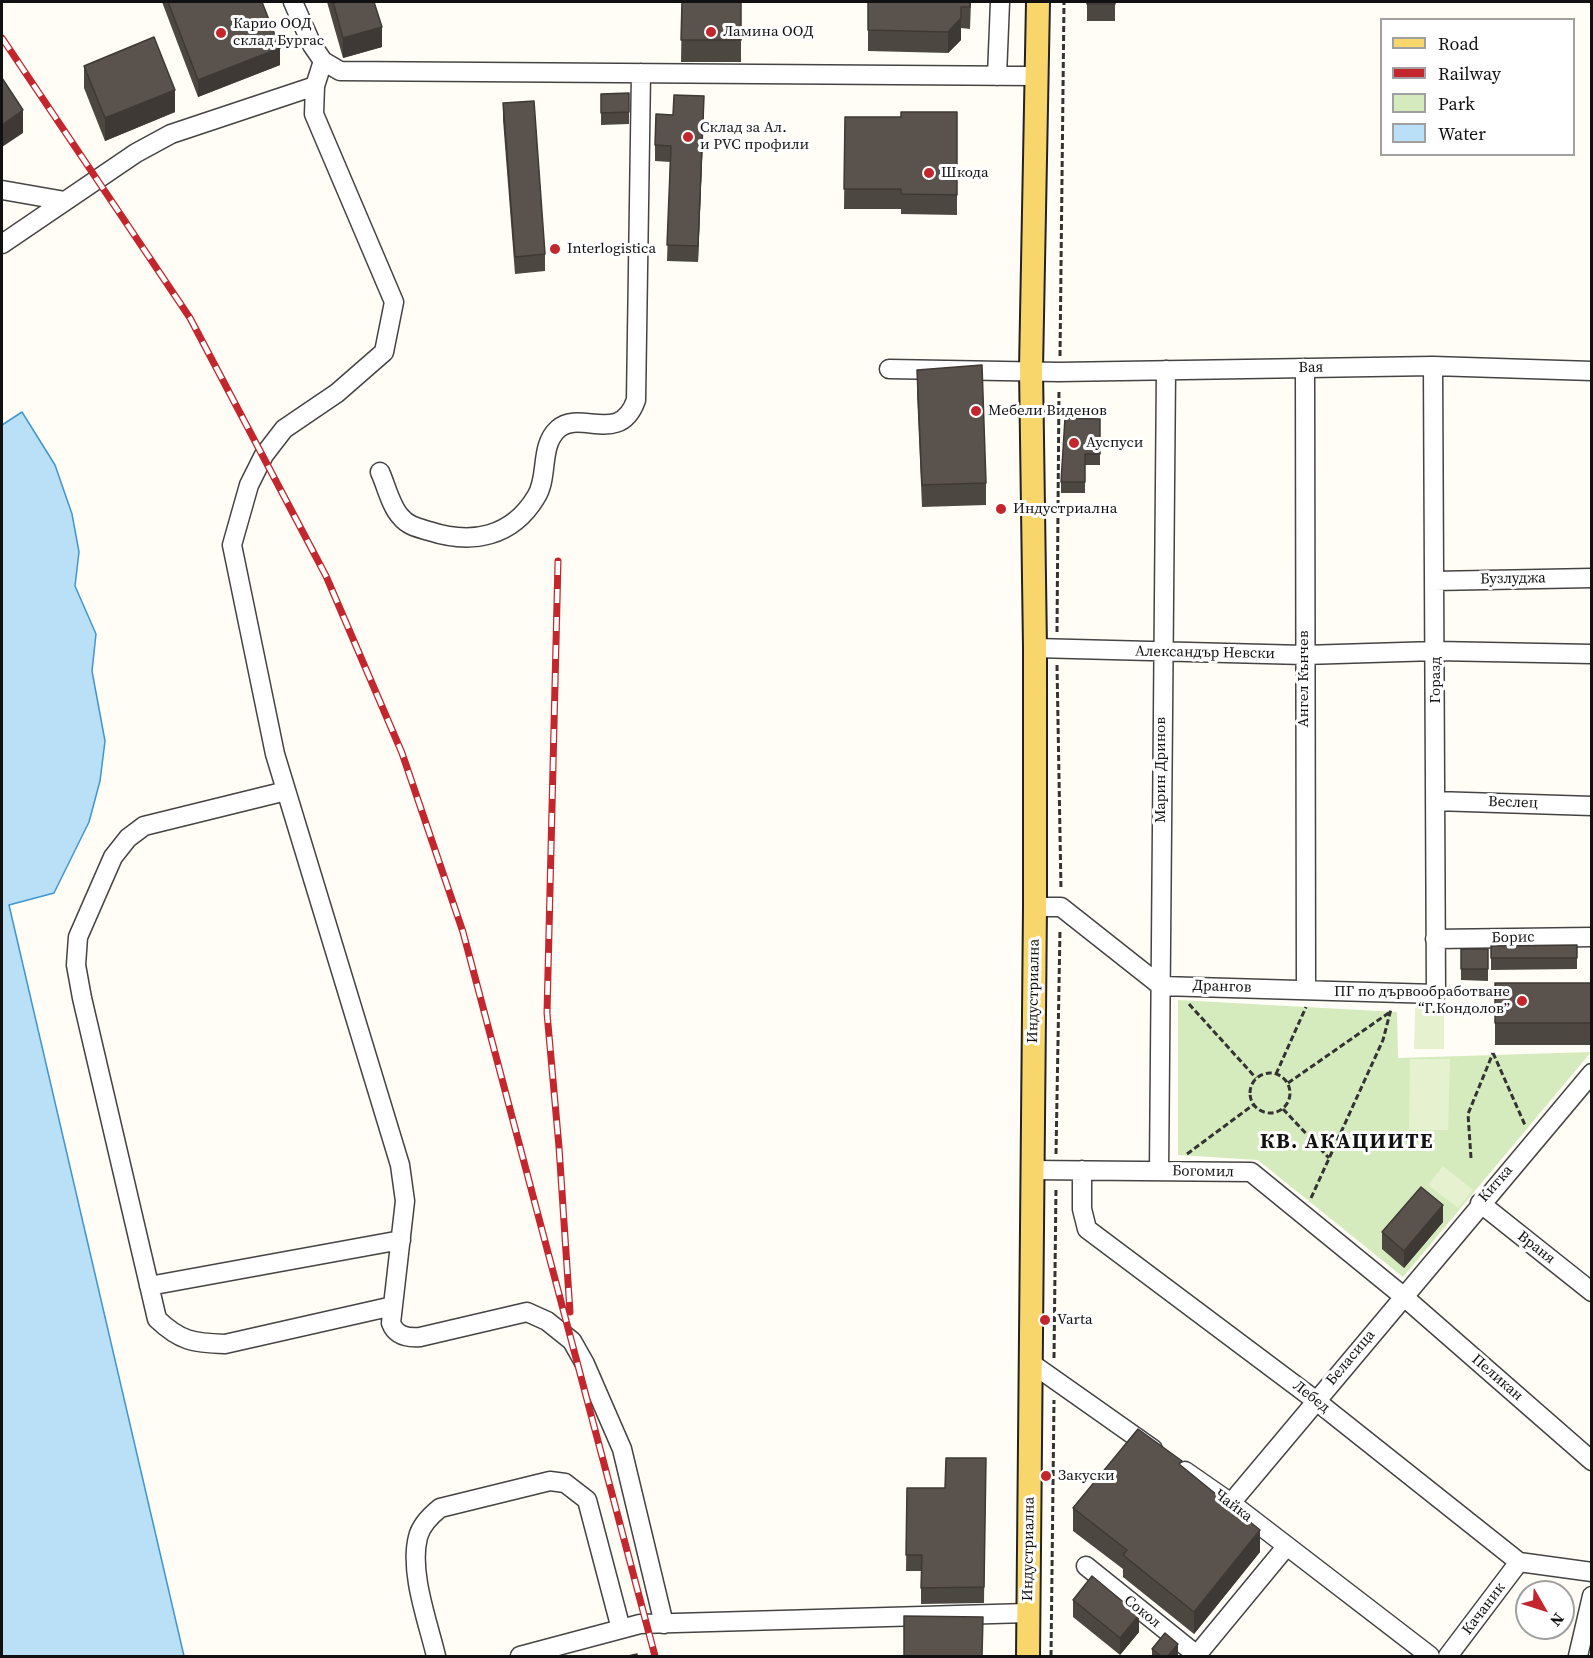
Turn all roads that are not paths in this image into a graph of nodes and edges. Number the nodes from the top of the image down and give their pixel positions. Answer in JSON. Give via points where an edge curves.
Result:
{"nodes":[{"id":1,"x":293,"y":2,"type":"edge"},
{"id":2,"x":1000,"y":2,"type":"edge"},
{"id":3,"x":1038,"y":2,"type":"edge"},
{"id":4,"x":323,"y":61,"type":"junction"},
{"id":5,"x":641,"y":73,"type":"junction"},
{"id":6,"x":997,"y":76,"type":"junction"},
{"id":7,"x":1036,"y":76,"type":"junction"},
{"id":8,"x":315,"y":86,"type":"junction"},
{"id":9,"x":2,"y":190,"type":"edge"},
{"id":10,"x":65,"y":201,"type":"junction"},
{"id":11,"x":2,"y":242,"type":"edge"},
{"id":12,"x":1433,"y":366,"type":"junction"},
{"id":13,"x":1305,"y":368,"type":"junction"},
{"id":14,"x":889,"y":369,"type":"dead end"},
{"id":15,"x":1031,"y":369,"type":"junction"},
{"id":16,"x":1166,"y":370,"type":"junction"},
{"id":17,"x":1592,"y":371,"type":"edge"},
{"id":18,"x":380,"y":472,"type":"dead end"},
{"id":19,"x":1592,"y":578,"type":"edge"},
{"id":20,"x":1434,"y":581,"type":"junction"},
{"id":21,"x":1046,"y":649,"type":"junction"},
{"id":22,"x":1436,"y":651,"type":"junction"},
{"id":23,"x":1162,"y":653,"type":"junction"},
{"id":24,"x":1592,"y":654,"type":"edge"},
{"id":25,"x":1304,"y":655,"type":"junction"},
{"id":26,"x":286,"y":791,"type":"junction"},
{"id":27,"x":1435,"y":801,"type":"junction"},
{"id":28,"x":1592,"y":806,"type":"edge"},
{"id":29,"x":1035,"y":907,"type":"junction"},
{"id":30,"x":1592,"y":937,"type":"edge"},
{"id":31,"x":1435,"y":939,"type":"junction"},
{"id":32,"x":1167,"y":986,"type":"junction"},
{"id":33,"x":1310,"y":990,"type":"junction"},
{"id":34,"x":1436,"y":994,"type":"joint"},
{"id":35,"x":1592,"y":1073,"type":"edge"},
{"id":36,"x":1031,"y":1170,"type":"junction"},
{"id":37,"x":1082,"y":1170,"type":"junction"},
{"id":38,"x":1161,"y":1171,"type":"junction"},
{"id":39,"x":1480,"y":1203,"type":"junction"},
{"id":40,"x":401,"y":1240,"type":"junction"},
{"id":41,"x":150,"y":1286,"type":"junction"},
{"id":42,"x":1592,"y":1292,"type":"edge"},
{"id":43,"x":1403,"y":1296,"type":"junction"},
{"id":44,"x":393,"y":1306,"type":"junction"},
{"id":45,"x":1031,"y":1363,"type":"junction"},
{"id":46,"x":1315,"y":1400,"type":"junction"},
{"id":47,"x":1592,"y":1461,"type":"edge"},
{"id":48,"x":1231,"y":1503,"type":"junction"},
{"id":49,"x":1286,"y":1547,"type":"junction"},
{"id":50,"x":1519,"y":1562,"type":"junction"},
{"id":51,"x":1086,"y":1566,"type":"dead end"},
{"id":52,"x":1592,"y":1572,"type":"edge"},
{"id":53,"x":1590,"y":1607,"type":"edge"},
{"id":54,"x":1028,"y":1613,"type":"junction"},
{"id":55,"x":663,"y":1624,"type":"junction"},
{"id":56,"x":621,"y":1629,"type":"junction"},
{"id":57,"x":436,"y":1656,"type":"edge"},
{"id":58,"x":520,"y":1656,"type":"edge"},
{"id":59,"x":1028,"y":1656,"type":"edge"},
{"id":60,"x":1197,"y":1656,"type":"edge"},
{"id":61,"x":1430,"y":1656,"type":"edge"},
{"id":62,"x":1448,"y":1656,"type":"edge"},
{"id":63,"x":1578,"y":1656,"type":"edge"}],
"edges":[{"from":1,"to":4,"type":"street"},
{"from":2,"to":6,"type":"street"},
{"from":3,"to":7,"type":"main road","name":"Индустриална"},
{"from":4,"to":5,"type":"street","via":[[340,71]]},
{"from":4,"to":8,"type":"street"},
{"from":5,"to":6,"type":"street"},
{"from":5,"to":18,"type":"street","via":[[636,400],[632,412],[612,424],[565,424],[557,430],[550,440],[538,494],[524,515],[498,531],[471,540],[445,537],[400,517]]},
{"from":6,"to":7,"type":"street"},
{"from":7,"to":15,"type":"main road","name":"Индустриална"},
{"from":8,"to":10,"type":"street","via":[[171,134]]},
{"from":8,"to":26,"type":"street","via":[[314,114],[394,302],[384,352],[337,393],[284,429],[264,455],[249,485],[231,545]]},
{"from":9,"to":10,"type":"street"},
{"from":10,"to":11,"type":"street"},
{"from":12,"to":13,"type":"street","name":"Вая"},
{"from":12,"to":17,"type":"street","name":"Вая"},
{"from":12,"to":20,"type":"street","name":"Горазд"},
{"from":13,"to":16,"type":"street","name":"Вая"},
{"from":13,"to":25,"type":"street","name":"Ангел Кънчев"},
{"from":14,"to":15,"type":"street","name":"Вая"},
{"from":15,"to":16,"type":"street","name":"Вая"},
{"from":15,"to":21,"type":"main road","name":"Индустриална"},
{"from":16,"to":23,"type":"street","name":"Марин Дринов"},
{"from":19,"to":20,"type":"street","name":"Бузлуджа"},
{"from":20,"to":22,"type":"street","name":"Горазд"},
{"from":21,"to":23,"type":"street","name":"Александър Невски"},
{"from":21,"to":29,"type":"main road","name":"Индустриална"},
{"from":22,"to":24,"type":"street","name":"Александър Невски"},
{"from":22,"to":25,"type":"street","name":"Александър Невски"},
{"from":22,"to":27,"type":"street","name":"Горазд"},
{"from":23,"to":25,"type":"street","name":"Александър Невски"},
{"from":23,"to":32,"type":"street","name":"Марин Дринов"},
{"from":25,"to":33,"type":"street","name":"Ангел Кънчев"},
{"from":26,"to":40,"type":"street","via":[[400,1165],[405,1202]]},
{"from":26,"to":41,"type":"street","via":[[144,826],[113,857],[78,937],[76,965],[82,998]]},
{"from":27,"to":28,"type":"street","name":"Веслец"},
{"from":27,"to":31,"type":"street","name":"Горазд"},
{"from":29,"to":32,"type":"street","via":[[1061,907]]},
{"from":29,"to":36,"type":"main road","name":"Индустриална"},
{"from":30,"to":31,"type":"street","name":"Борис"},
{"from":31,"to":34,"type":"street","name":"Горазд"},
{"from":32,"to":33,"type":"street","name":"Дрангов"},
{"from":32,"to":38,"type":"street","name":"Марин Дринов"},
{"from":33,"to":34,"type":"street","name":"Дрангов"},
{"from":35,"to":39,"type":"street","name":"Китка"},
{"from":36,"to":37,"type":"street","name":"Богомил"},
{"from":36,"to":45,"type":"main road","name":"Индустриална"},
{"from":37,"to":38,"type":"street","name":"Богомил"},
{"from":37,"to":46,"type":"street","name":"Лебед","via":[[1082,1209],[1087,1229]]},
{"from":38,"to":43,"type":"street","name":"Богомил","via":[[1251,1172]]},
{"from":39,"to":42,"type":"street","name":"Враня"},
{"from":39,"to":43,"type":"street","name":"Китка"},
{"from":40,"to":41,"type":"street"},
{"from":40,"to":44,"type":"street"},
{"from":41,"to":44,"type":"street","via":[[157,1319],[175,1335],[198,1343],[225,1344]]},
{"from":43,"to":46,"type":"street","name":"Беласица"},
{"from":43,"to":47,"type":"street","name":"Пеликан"},
{"from":44,"to":55,"type":"street","via":[[394,1329],[410,1338],[527,1312],[547,1321],[572,1341],[622,1449]]},
{"from":45,"to":48,"type":"street","name":"Чайка"},
{"from":45,"to":54,"type":"main road","name":"Индустриална"},
{"from":46,"to":48,"type":"street","name":"Беласица"},
{"from":46,"to":50,"type":"street","name":"Лебед"},
{"from":48,"to":49,"type":"street","name":"Чайка"},
{"from":49,"to":60,"type":"street"},
{"from":49,"to":61,"type":"street","name":"Чайка"},
{"from":50,"to":52,"type":"street"},
{"from":50,"to":62,"type":"street","name":"Качаник"},
{"from":51,"to":60,"type":"street","name":"Сокол"},
{"from":53,"to":63,"type":"street"},
{"from":54,"to":55,"type":"street"},
{"from":54,"to":59,"type":"main road","name":"Индустриална"},
{"from":55,"to":56,"type":"street"},
{"from":56,"to":57,"type":"street","via":[[587,1500],[566,1483],[550,1481],[440,1508],[426,1520],[415,1556]]},
{"from":56,"to":58,"type":"street"}]}
